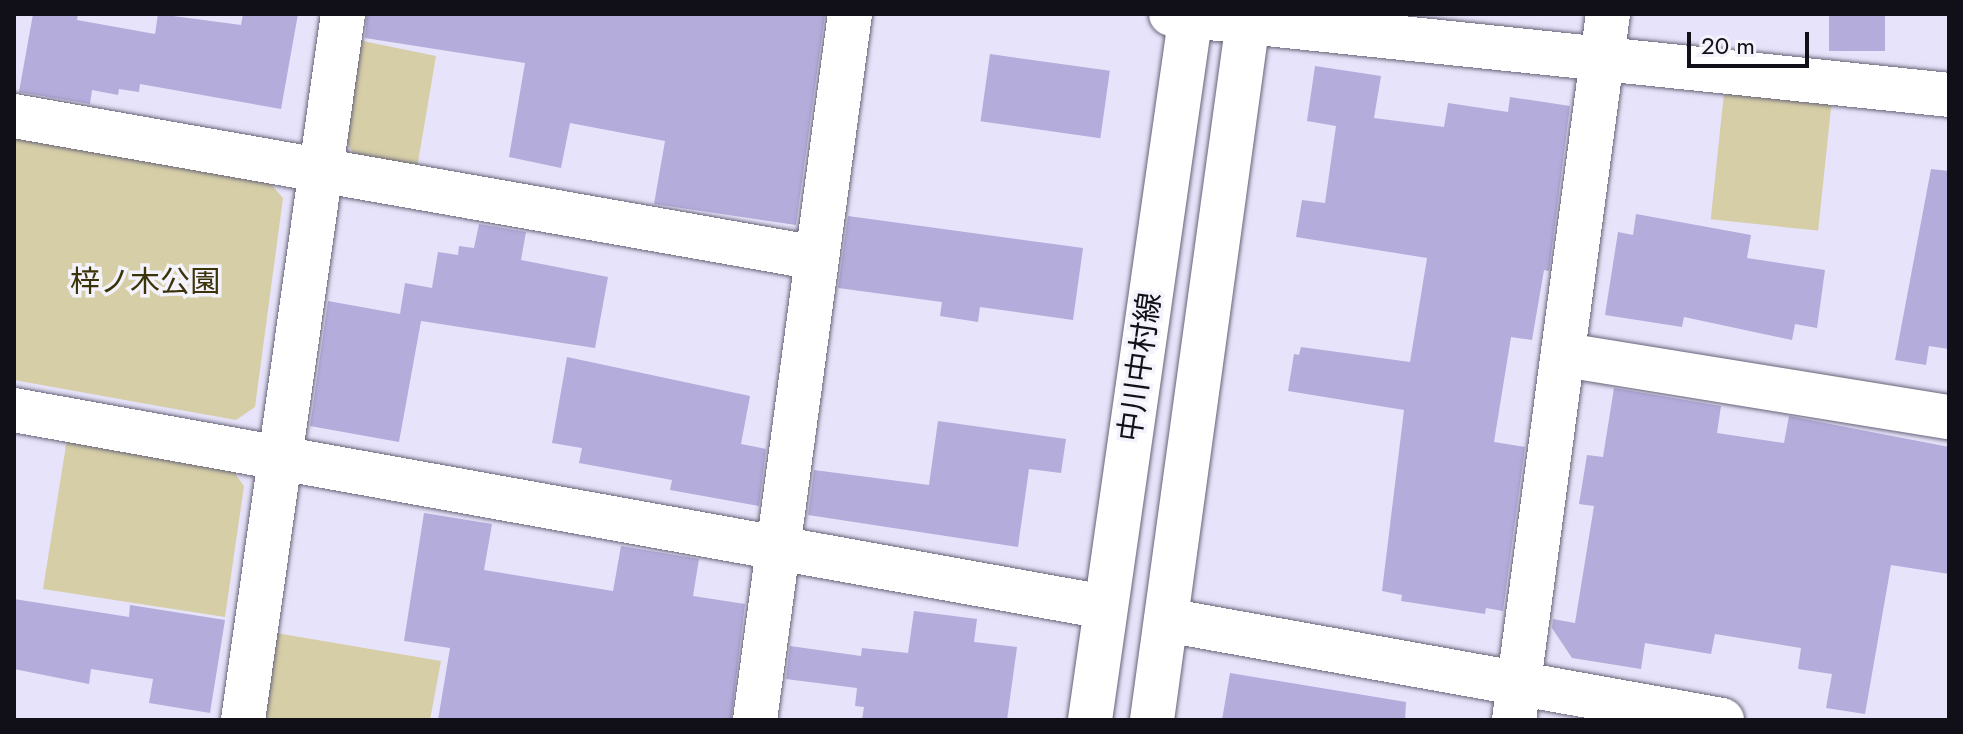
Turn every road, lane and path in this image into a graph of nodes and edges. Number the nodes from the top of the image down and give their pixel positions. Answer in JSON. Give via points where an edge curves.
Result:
{"nodes":[{"id":1,"x":343,"y":14,"type":"edge"},
{"id":2,"x":850,"y":14,"type":"edge"},
{"id":3,"x":1608,"y":14,"type":"edge"},
{"id":4,"x":1184,"y":15,"type":"edge"},
{"id":5,"x":1248,"y":17,"type":"edge"},
{"id":6,"x":1605,"y":58,"type":"junction"},
{"id":7,"x":1949,"y":95,"type":"edge"},
{"id":8,"x":14,"y":116,"type":"edge"},
{"id":9,"x":323,"y":171,"type":"junction"},
{"id":10,"x":817,"y":258,"type":"junction"},
{"id":11,"x":1565,"y":355,"type":"junction"},
{"id":12,"x":14,"y":410,"type":"edge"},
{"id":13,"x":1949,"y":417,"type":"edge"},
{"id":14,"x":280,"y":458,"type":"junction"},
{"id":15,"x":778,"y":548,"type":"junction"},
{"id":16,"x":1105,"y":607,"type":"junction"},
{"id":17,"x":1166,"y":620,"type":"junction"},
{"id":18,"x":1517,"y":702,"type":"edge"},
{"id":19,"x":243,"y":720,"type":"edge"},
{"id":20,"x":755,"y":720,"type":"edge"},
{"id":21,"x":1090,"y":720,"type":"edge"},
{"id":22,"x":1152,"y":720,"type":"edge"},
{"id":23,"x":1722,"y":720,"type":"edge"}],
"edges":[{"from":1,"to":9,"type":"street"},
{"from":2,"to":10,"type":"street"},
{"from":3,"to":6,"type":"street"},
{"from":4,"to":5,"type":"street"},
{"from":4,"to":16,"type":"street","name":"中川中村線"},
{"from":5,"to":6,"type":"street"},
{"from":5,"to":17,"type":"street","name":"中川中村線"},
{"from":6,"to":7,"type":"street"},
{"from":6,"to":11,"type":"street"},
{"from":8,"to":9,"type":"street"},
{"from":9,"to":10,"type":"street"},
{"from":9,"to":14,"type":"street"},
{"from":10,"to":15,"type":"street"},
{"from":11,"to":13,"type":"street"},
{"from":11,"to":18,"type":"street"},
{"from":12,"to":14,"type":"street"},
{"from":14,"to":15,"type":"street"},
{"from":14,"to":19,"type":"street"},
{"from":15,"to":16,"type":"street"},
{"from":15,"to":20,"type":"street"},
{"from":16,"to":21,"type":"street","name":"中川中村線"},
{"from":17,"to":18,"type":"street"},
{"from":17,"to":22,"type":"street","name":"中川中村線"},
{"from":18,"to":23,"type":"street"}]}
